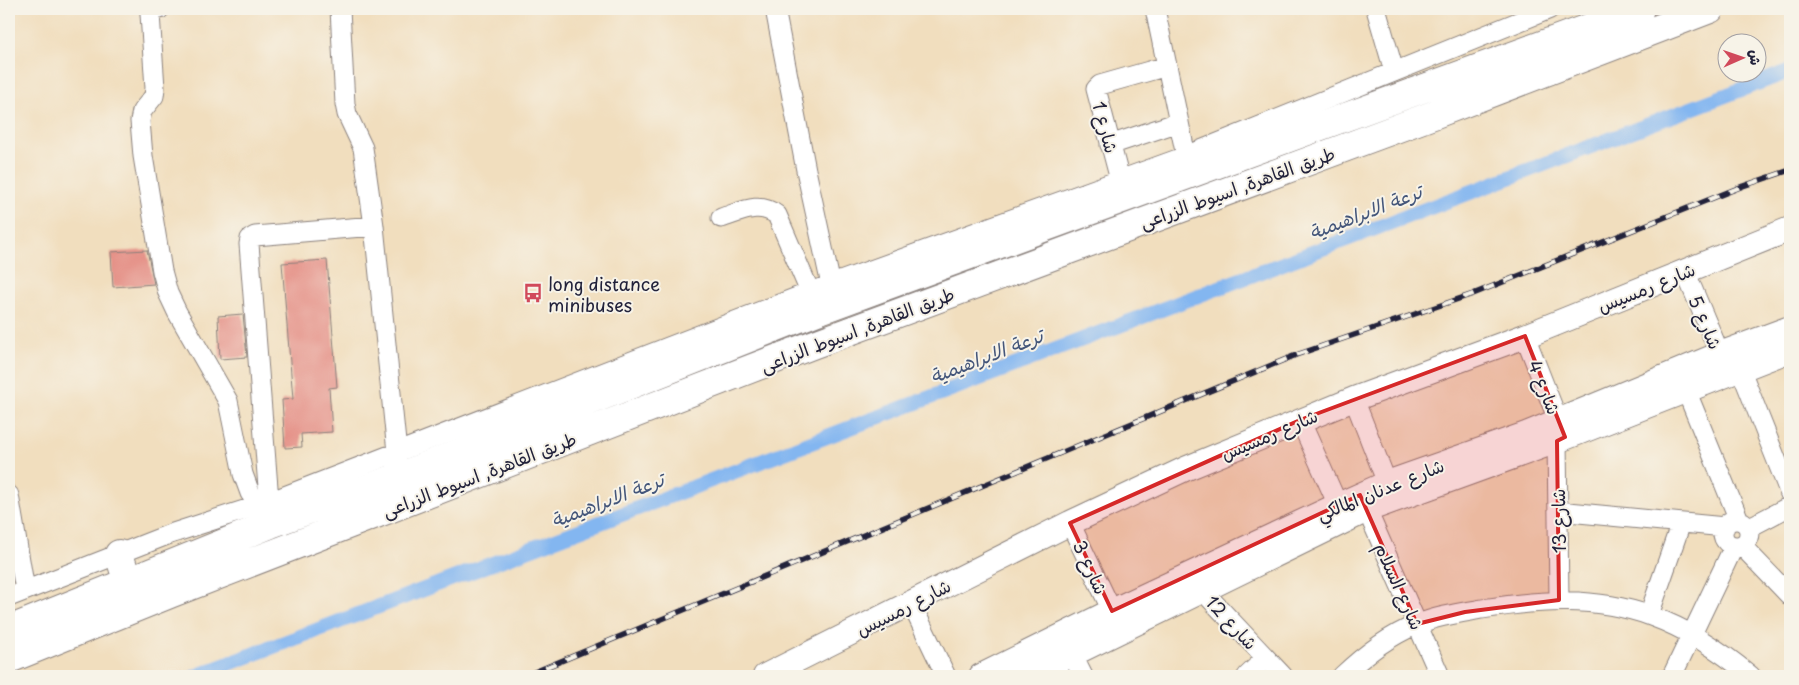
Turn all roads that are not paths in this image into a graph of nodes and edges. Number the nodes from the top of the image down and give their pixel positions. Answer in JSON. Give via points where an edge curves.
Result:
{"nodes":[{"id":1,"x":160,"y":9,"type":"edge"},
{"id":2,"x":340,"y":9,"type":"edge"},
{"id":3,"x":775,"y":9,"type":"edge"},
{"id":4,"x":1154,"y":9,"type":"edge"},
{"id":5,"x":1376,"y":9,"type":"edge"},
{"id":6,"x":1550,"y":9,"type":"edge"},
{"id":7,"x":1640,"y":9,"type":"edge"},
{"id":8,"x":1710,"y":9,"type":"edge"},
{"id":9,"x":1167,"y":66,"type":"junction"},
{"id":10,"x":1394,"y":71,"type":"junction"},
{"id":11,"x":1424,"y":88,"type":"junction"},
{"id":12,"x":1433,"y":115,"type":"junction"},
{"id":13,"x":1179,"y":122,"type":"junction"},
{"id":14,"x":1110,"y":145,"type":"junction"},
{"id":15,"x":1186,"y":156,"type":"junction"},
{"id":16,"x":1120,"y":180,"type":"junction"},
{"id":17,"x":721,"y":218,"type":"dead end"},
{"id":18,"x":374,"y":226,"type":"junction"},
{"id":19,"x":1790,"y":230,"type":"edge"},
{"id":20,"x":1685,"y":271,"type":"junction"},
{"id":21,"x":820,"y":296,"type":"junction"},
{"id":22,"x":1790,"y":328,"type":"edge"},
{"id":23,"x":1526,"y":336,"type":"junction"},
{"id":24,"x":828,"y":340,"type":"junction"},
{"id":25,"x":1790,"y":350,"type":"edge"},
{"id":26,"x":1729,"y":365,"type":"junction"},
{"id":27,"x":1686,"y":390,"type":"junction"},
{"id":28,"x":1354,"y":399,"type":"junction"},
{"id":29,"x":1300,"y":420,"type":"junction"},
{"id":30,"x":1560,"y":433,"type":"junction"},
{"id":31,"x":1782,"y":452,"type":"edge"},
{"id":32,"x":398,"y":464,"type":"junction"},
{"id":33,"x":1387,"y":483,"type":"junction"},
{"id":34,"x":1790,"y":494,"type":"edge"},
{"id":35,"x":9,"y":495,"type":"edge"},
{"id":36,"x":1363,"y":503,"type":"junction"},
{"id":37,"x":1338,"y":505,"type":"junction"},
{"id":38,"x":1790,"y":506,"type":"edge"},
{"id":39,"x":266,"y":511,"type":"junction"},
{"id":40,"x":1558,"y":511,"type":"junction"},
{"id":41,"x":1070,"y":523,"type":"junction"},
{"id":42,"x":1681,"y":523,"type":"junction"},
{"id":43,"x":1737,"y":533,"type":"junction"},
{"id":44,"x":120,"y":554,"type":"junction"},
{"id":45,"x":128,"y":583,"type":"junction"},
{"id":46,"x":1202,"y":590,"type":"junction"},
{"id":47,"x":17,"y":594,"type":"edge"},
{"id":48,"x":1790,"y":596,"type":"edge"},
{"id":49,"x":1559,"y":600,"type":"junction"},
{"id":50,"x":911,"y":603,"type":"junction"},
{"id":51,"x":1112,"y":611,"type":"junction"},
{"id":52,"x":1649,"y":615,"type":"junction"},
{"id":53,"x":1417,"y":624,"type":"junction"},
{"id":54,"x":9,"y":630,"type":"edge"},
{"id":55,"x":1692,"y":634,"type":"junction"},
{"id":56,"x":1072,"y":654,"type":"junction"},
{"id":57,"x":1266,"y":658,"type":"junction"},
{"id":58,"x":9,"y":659,"type":"edge"},
{"id":59,"x":1004,"y":671,"type":"edge"},
{"id":60,"x":764,"y":676,"type":"edge"},
{"id":61,"x":946,"y":676,"type":"edge"},
{"id":62,"x":981,"y":676,"type":"edge"},
{"id":63,"x":1028,"y":676,"type":"edge"},
{"id":64,"x":1083,"y":676,"type":"edge"},
{"id":65,"x":1247,"y":676,"type":"edge"},
{"id":66,"x":1283,"y":676,"type":"edge"},
{"id":67,"x":1342,"y":676,"type":"edge"},
{"id":68,"x":1440,"y":676,"type":"edge"},
{"id":69,"x":1672,"y":676,"type":"edge"},
{"id":70,"x":1750,"y":676,"type":"edge"}],
"edges":[{"from":1,"to":39,"type":"street","via":[[150,14],[154,96],[142,111],[140,122],[158,254],[177,312],[228,401],[250,493]]},
{"from":2,"to":18,"type":"street","via":[[345,104],[363,148]]},
{"from":3,"to":21,"type":"street","via":[[806,170]]},
{"from":4,"to":9,"type":"street"},
{"from":5,"to":10,"type":"street"},
{"from":6,"to":10,"type":"street","name":"طريق القاهرة, اسيوط الزراعى"},
{"from":7,"to":11,"type":"highway","name":"طريق القاهرة, اسيوط الزراعى"},
{"from":8,"to":12,"type":"highway","name":"طريق القاهرة, اسيوط الزراعى"},
{"from":9,"to":13,"type":"street"},
{"from":9,"to":14,"type":"street","name":"شارع 1","via":[[1098,87],[1096,92]]},
{"from":10,"to":15,"type":"street","name":"طريق القاهرة, اسيوط الزراعى"},
{"from":11,"to":12,"type":"highway"},
{"from":11,"to":21,"type":"highway","name":"طريق القاهرة, اسيوط الزراعى"},
{"from":12,"to":24,"type":"highway","name":"طريق القاهرة, اسيوط الزراعى"},
{"from":13,"to":14,"type":"street"},
{"from":13,"to":15,"type":"street"},
{"from":14,"to":16,"type":"street","name":"شارع 1"},
{"from":15,"to":16,"type":"street","name":"طريق القاهرة, اسيوط الزراعى"},
{"from":16,"to":21,"type":"street","name":"طريق القاهرة, اسيوط الزراعى"},
{"from":17,"to":21,"type":"street","via":[[760,207],[770,209],[777,215]]},
{"from":18,"to":32,"type":"street"},
{"from":18,"to":39,"type":"street","via":[[250,239]]},
{"from":19,"to":20,"type":"main road","name":"شارع رمسيس"},
{"from":20,"to":23,"type":"main road","name":"شارع رمسيس"},
{"from":20,"to":26,"type":"street","name":"شارع 5"},
{"from":21,"to":24,"type":"highway"},
{"from":21,"to":32,"type":"highway","name":"طريق القاهرة, اسيوط الزراعى"},
{"from":22,"to":26,"type":"main road","name":"شارع عدنان المالكي"},
{"from":23,"to":28,"type":"main road","name":"شارع رمسيس"},
{"from":23,"to":30,"type":"street","name":"شارع 4"},
{"from":24,"to":58,"type":"highway","name":"طريق القاهرة, اسيوط الزراعى"},
{"from":25,"to":26,"type":"main road","name":"شارع عدنان المالكي"},
{"from":26,"to":27,"type":"main road","name":"شارع عدنان المالكي"},
{"from":26,"to":30,"type":"main road","name":"شارع عدنان المالكي"},
{"from":26,"to":31,"type":"street","name":"شارع 5"},
{"from":27,"to":30,"type":"main road","name":"شارع عدنان المالكي"},
{"from":27,"to":43,"type":"street"},
{"from":28,"to":29,"type":"main road","name":"شارع رمسيس"},
{"from":28,"to":33,"type":"street"},
{"from":29,"to":37,"type":"street"},
{"from":29,"to":41,"type":"main road","name":"شارع رمسيس"},
{"from":30,"to":33,"type":"main road","name":"شارع عدنان المالكي"},
{"from":30,"to":36,"type":"main road","name":"شارع عدنان المالكي"},
{"from":30,"to":40,"type":"street","name":"شارع 13"},
{"from":31,"to":34,"type":"street","name":"شارع 5"},
{"from":32,"to":39,"type":"highway","name":"طريق القاهرة, اسيوط الزراعى"},
{"from":33,"to":36,"type":"main road","name":"شارع عدنان المالكي"},
{"from":35,"to":47,"type":"street"},
{"from":36,"to":37,"type":"main road","name":"شارع عدنان المالكي"},
{"from":36,"to":46,"type":"main road","name":"شارع عدنان المالكي"},
{"from":36,"to":53,"type":"street","name":"شارع السلام"},
{"from":37,"to":51,"type":"main road","name":"شارع عدنان المالكي"},
{"from":38,"to":43,"type":"street"},
{"from":39,"to":44,"type":"street","name":"طريق القاهرة, اسيوط الزراعى","via":[[170,534]]},
{"from":39,"to":45,"type":"highway","name":"طريق القاهرة, اسيوط الزراعى"},
{"from":40,"to":42,"type":"street"},
{"from":40,"to":49,"type":"street","name":"شارع 13"},
{"from":41,"to":50,"type":"main road","name":"شارع رمسيس"},
{"from":41,"to":51,"type":"street","name":"شارع 3"},
{"from":42,"to":43,"type":"street"},
{"from":42,"to":52,"type":"street"},
{"from":43,"to":48,"type":"street"},
{"from":43,"to":55,"type":"street"},
{"from":44,"to":45,"type":"highway"},
{"from":44,"to":47,"type":"street","name":"طريق القاهرة, اسيوط الزراعى"},
{"from":45,"to":54,"type":"highway","name":"طريق القاهرة, اسيوط الزراعى"},
{"from":46,"to":56,"type":"main road","name":"شارع عدنان المالكي"},
{"from":46,"to":57,"type":"street","name":"شارع 12"},
{"from":49,"to":52,"type":"street","via":[[1605,604]]},
{"from":49,"to":53,"type":"street","via":[[1465,612]]},
{"from":50,"to":60,"type":"main road","name":"شارع رمسيس"},
{"from":50,"to":61,"type":"street"},
{"from":51,"to":59,"type":"main road","name":"شارع عدنان المالكي"},
{"from":52,"to":55,"type":"street"},
{"from":53,"to":67,"type":"street","via":[[1394,636]]},
{"from":53,"to":68,"type":"street","name":"شارع السلام"},
{"from":55,"to":69,"type":"street"},
{"from":55,"to":70,"type":"street"},
{"from":56,"to":63,"type":"main road","name":"شارع عدنان المالكي"},
{"from":56,"to":64,"type":"street"},
{"from":57,"to":65,"type":"street"},
{"from":57,"to":66,"type":"street","name":"شارع 12"},
{"from":59,"to":62,"type":"main road","name":"شارع عدنان المالكي"}]}
